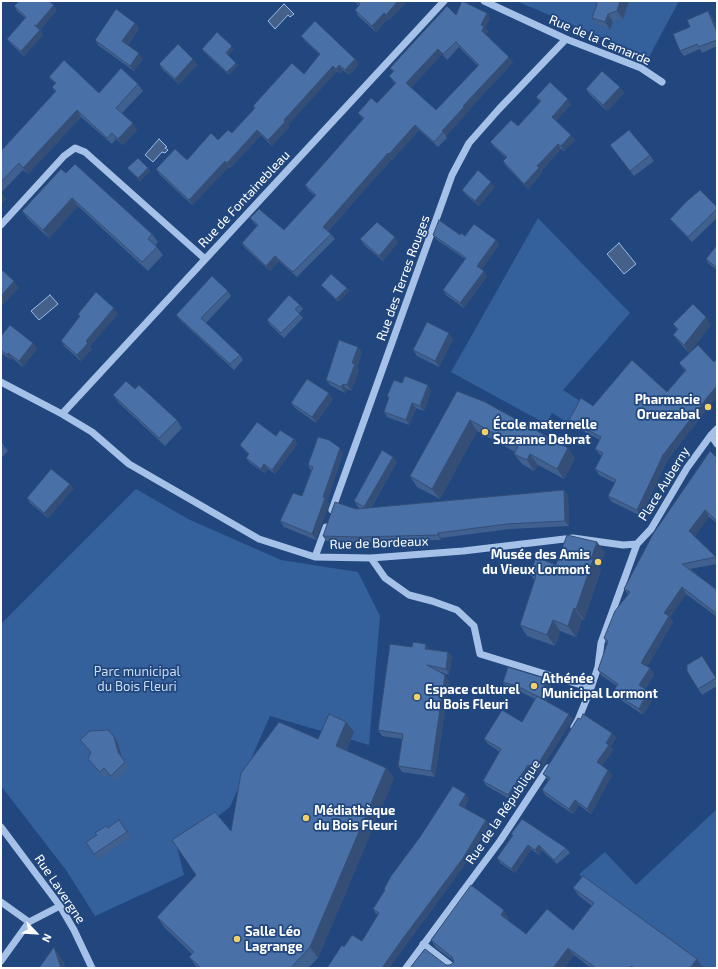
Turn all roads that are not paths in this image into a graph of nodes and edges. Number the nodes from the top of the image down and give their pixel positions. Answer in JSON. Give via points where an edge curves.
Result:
{"nodes":[{"id":1,"x":444,"y":1,"type":"edge"},
{"id":2,"x":484,"y":1,"type":"edge"},
{"id":3,"x":566,"y":39,"type":"junction"},
{"id":4,"x":662,"y":82,"type":"dead end"},
{"id":5,"x":1,"y":225,"type":"edge"},
{"id":6,"x":205,"y":259,"type":"junction"},
{"id":7,"x":1,"y":382,"type":"edge"},
{"id":8,"x":62,"y":414,"type":"junction"},
{"id":9,"x":717,"y":429,"type":"edge"},
{"id":10,"x":711,"y":435,"type":"junction"},
{"id":11,"x":717,"y":444,"type":"edge"},
{"id":12,"x":637,"y":544,"type":"junction"},
{"id":13,"x":315,"y":557,"type":"junction"},
{"id":14,"x":371,"y":558,"type":"junction"},
{"id":15,"x":591,"y":688,"type":"junction"},
{"id":16,"x":571,"y":732,"type":"edge"},
{"id":17,"x":552,"y":763,"type":"edge"},
{"id":18,"x":1,"y":827,"type":"edge"},
{"id":19,"x":1,"y":902,"type":"edge"},
{"id":20,"x":60,"y":906,"type":"junction"},
{"id":21,"x":29,"y":922,"type":"junction"},
{"id":22,"x":423,"y":944,"type":"junction"},
{"id":23,"x":1,"y":961,"type":"edge"},
{"id":24,"x":92,"y":968,"type":"edge"},
{"id":25,"x":406,"y":968,"type":"edge"},
{"id":26,"x":454,"y":968,"type":"edge"}],
"edges":[{"from":1,"to":6,"type":"street","name":"Rue de Fontainebleau"},
{"from":2,"to":3,"type":"street","name":"Rue de la Camarde"},
{"from":3,"to":4,"type":"street","name":"Rue de la Camarde","via":[[641,68]]},
{"from":3,"to":13,"type":"street","name":"Rue des Terres Rouges","via":[[469,143],[452,175]]},
{"from":5,"to":6,"type":"street","via":[[64,156],[75,148],[85,152]]},
{"from":6,"to":8,"type":"street","name":"Rue de Fontainebleau"},
{"from":7,"to":8,"type":"street","name":"Rue de Bordeaux"},
{"from":8,"to":13,"type":"street","name":"Rue de Bordeaux","via":[[92,432],[129,464],[259,539]]},
{"from":9,"to":10,"type":"street","name":"Place Auberny"},
{"from":10,"to":11,"type":"street"},
{"from":10,"to":12,"type":"street","name":"Place Auberny","via":[[686,468],[651,528]]},
{"from":12,"to":14,"type":"street","name":"Rue de Bordeaux","via":[[623,545],[573,538],[463,551]]},
{"from":12,"to":15,"type":"street","via":[[602,643]]},
{"from":13,"to":14,"type":"street","name":"Rue de Bordeaux"},
{"from":14,"to":15,"type":"street","via":[[385,578],[409,596],[458,610],[474,626],[480,654]]},
{"from":15,"to":16,"type":"street"},
{"from":17,"to":22,"type":"street","name":"Rue de la République","via":[[500,841]]},
{"from":18,"to":20,"type":"street","name":"Rue Lavergne"},
{"from":19,"to":21,"type":"street"},
{"from":20,"to":21,"type":"street"},
{"from":20,"to":24,"type":"street","name":"Rue Lavergne"},
{"from":21,"to":23,"type":"street"},
{"from":22,"to":25,"type":"street","name":"Rue de la République"},
{"from":22,"to":26,"type":"street"}]}
